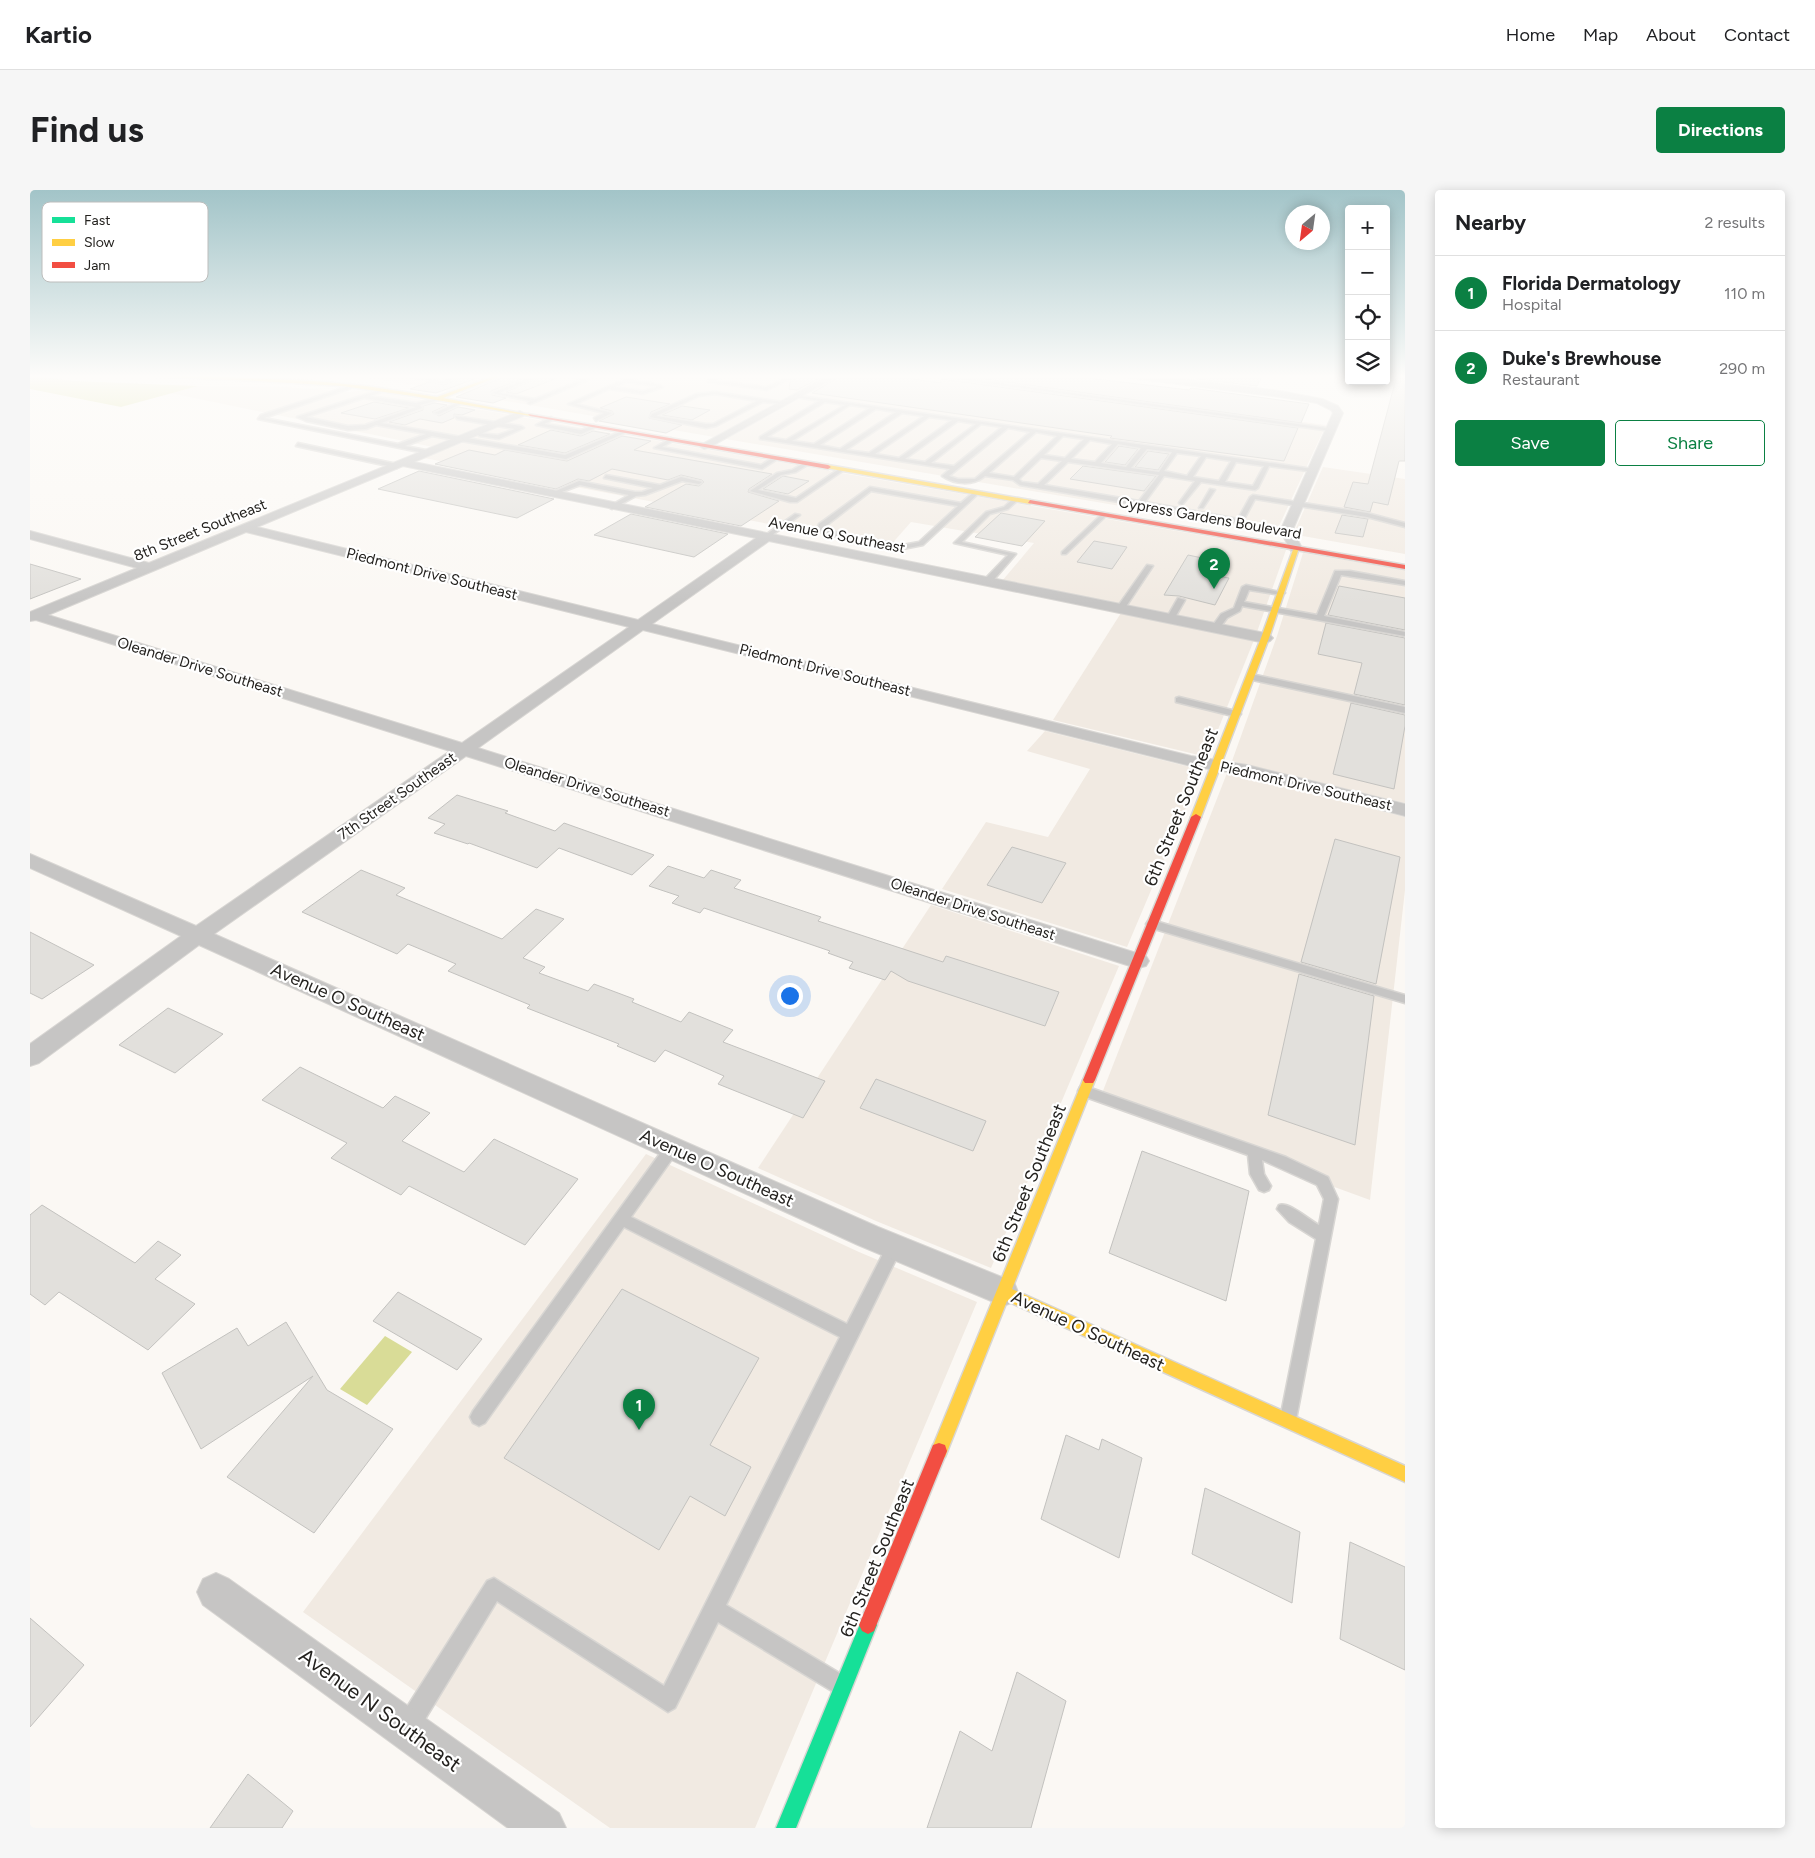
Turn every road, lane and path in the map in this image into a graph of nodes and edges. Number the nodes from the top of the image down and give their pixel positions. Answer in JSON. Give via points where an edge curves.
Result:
{"nodes":[{"id":1,"x":333,"y":451,"type":"edge"},
{"id":2,"x":534,"y":451,"type":"edge"},
{"id":3,"x":579,"y":451,"type":"edge"},
{"id":4,"x":675,"y":451,"type":"edge"},
{"id":5,"x":699,"y":451,"type":"edge"},
{"id":6,"x":745,"y":451,"type":"edge"},
{"id":7,"x":759,"y":451,"type":"edge"},
{"id":8,"x":850,"y":451,"type":"edge"},
{"id":9,"x":875,"y":451,"type":"edge"},
{"id":10,"x":912,"y":451,"type":"edge"},
{"id":11,"x":943,"y":451,"type":"edge"},
{"id":12,"x":975,"y":451,"type":"edge"},
{"id":13,"x":1010,"y":451,"type":"edge"},
{"id":14,"x":1044,"y":451,"type":"edge"},
{"id":15,"x":1076,"y":451,"type":"edge"},
{"id":16,"x":1108,"y":451,"type":"edge"},
{"id":17,"x":1141,"y":451,"type":"edge"},
{"id":18,"x":1172,"y":451,"type":"edge"},
{"id":19,"x":1321,"y":451,"type":"edge"},
{"id":20,"x":429,"y":452,"type":"edge"},
{"id":21,"x":1175,"y":452,"type":"junction"},
{"id":22,"x":694,"y":455,"type":"junction"},
{"id":23,"x":870,"y":455,"type":"junction"},
{"id":24,"x":1040,"y":456,"type":"junction"},
{"id":25,"x":1204,"y":456,"type":"junction"},
{"id":26,"x":776,"y":458,"type":"junction"},
{"id":27,"x":900,"y":460,"type":"junction"},
{"id":28,"x":1067,"y":460,"type":"junction"},
{"id":29,"x":1234,"y":460,"type":"junction"},
{"id":30,"x":400,"y":464,"type":"junction"},
{"id":31,"x":806,"y":464,"type":"junction"},
{"id":32,"x":926,"y":464,"type":"junction"},
{"id":33,"x":1097,"y":464,"type":"junction"},
{"id":34,"x":1267,"y":465,"type":"junction"},
{"id":35,"x":954,"y":468,"type":"junction"},
{"id":36,"x":1127,"y":469,"type":"junction"},
{"id":37,"x":841,"y":470,"type":"junction"},
{"id":38,"x":1312,"y":471,"type":"junction"},
{"id":39,"x":786,"y":473,"type":"junction"},
{"id":40,"x":984,"y":474,"type":"junction"},
{"id":41,"x":1163,"y":474,"type":"junction"},
{"id":42,"x":801,"y":475,"type":"dead end"},
{"id":43,"x":606,"y":476,"type":"dead end"},
{"id":44,"x":878,"y":476,"type":"junction"},
{"id":45,"x":819,"y":478,"type":"dead end"},
{"id":46,"x":1189,"y":478,"type":"junction"},
{"id":47,"x":826,"y":480,"type":"junction"},
{"id":48,"x":1015,"y":480,"type":"junction"},
{"id":49,"x":1199,"y":480,"type":"junction"},
{"id":50,"x":957,"y":481,"type":"junction"},
{"id":51,"x":699,"y":482,"type":"dead end"},
{"id":52,"x":1221,"y":483,"type":"junction"},
{"id":53,"x":1040,"y":486,"type":"junction"},
{"id":54,"x":658,"y":487,"type":"junction"},
{"id":55,"x":1195,"y":487,"type":"junction"},
{"id":56,"x":976,"y":493,"type":"junction"},
{"id":57,"x":552,"y":494,"type":"junction"},
{"id":58,"x":635,"y":494,"type":"junction"},
{"id":59,"x":1015,"y":500,"type":"junction"},
{"id":60,"x":1298,"y":504,"type":"junction"},
{"id":61,"x":961,"y":505,"type":"junction"},
{"id":62,"x":612,"y":506,"type":"junction"},
{"id":63,"x":1140,"y":508,"type":"junction"},
{"id":64,"x":1178,"y":510,"type":"junction"},
{"id":65,"x":1199,"y":510,"type":"junction"},
{"id":66,"x":797,"y":515,"type":"dead end"},
{"id":67,"x":1104,"y":515,"type":"junction"},
{"id":68,"x":1238,"y":525,"type":"junction"},
{"id":69,"x":1405,"y":525,"type":"edge"},
{"id":70,"x":246,"y":528,"type":"junction"},
{"id":71,"x":30,"y":535,"type":"edge"},
{"id":72,"x":766,"y":537,"type":"junction"},
{"id":73,"x":1294,"y":543,"type":"junction"},
{"id":74,"x":1064,"y":553,"type":"dead end"},
{"id":75,"x":1405,"y":557,"type":"edge"},
{"id":76,"x":1149,"y":566,"type":"dead end"},
{"id":77,"x":1405,"y":567,"type":"edge"},
{"id":78,"x":150,"y":568,"type":"junction"},
{"id":79,"x":987,"y":582,"type":"junction"},
{"id":80,"x":1405,"y":583,"type":"edge"},
{"id":81,"x":1280,"y":593,"type":"junction"},
{"id":82,"x":1181,"y":600,"type":"dead end"},
{"id":83,"x":1240,"y":603,"type":"junction"},
{"id":84,"x":1120,"y":608,"type":"junction"},
{"id":85,"x":1275,"y":610,"type":"junction"},
{"id":86,"x":32,"y":616,"type":"edge"},
{"id":87,"x":1320,"y":618,"type":"junction"},
{"id":88,"x":1170,"y":619,"type":"junction"},
{"id":89,"x":641,"y":625,"type":"junction"},
{"id":90,"x":1215,"y":628,"type":"junction"},
{"id":91,"x":1405,"y":634,"type":"edge"},
{"id":92,"x":1265,"y":638,"type":"junction"},
{"id":93,"x":1251,"y":677,"type":"junction"},
{"id":94,"x":1179,"y":700,"type":"dead end"},
{"id":95,"x":1405,"y":710,"type":"edge"},
{"id":96,"x":1238,"y":714,"type":"junction"},
{"id":97,"x":463,"y":749,"type":"junction"},
{"id":98,"x":1217,"y":765,"type":"junction"},
{"id":99,"x":1405,"y":810,"type":"edge"},
{"id":100,"x":30,"y":860,"type":"edge"},
{"id":101,"x":1152,"y":924,"type":"junction"},
{"id":102,"x":198,"y":935,"type":"junction"},
{"id":103,"x":1138,"y":961,"type":"junction"},
{"id":104,"x":1405,"y":999,"type":"edge"},
{"id":105,"x":30,"y":1057,"type":"edge"},
{"id":106,"x":1085,"y":1091,"type":"junction"},
{"id":107,"x":672,"y":1148,"type":"junction"},
{"id":108,"x":1255,"y":1152,"type":"junction"},
{"id":109,"x":1264,"y":1186,"type":"dead end"},
{"id":110,"x":1284,"y":1209,"type":"dead end"},
{"id":111,"x":621,"y":1218,"type":"junction"},
{"id":112,"x":1323,"y":1236,"type":"junction"},
{"id":113,"x":894,"y":1247,"type":"junction"},
{"id":114,"x":1003,"y":1292,"type":"junction"},
{"id":115,"x":850,"y":1334,"type":"junction"},
{"id":116,"x":479,"y":1417,"type":"dead end"},
{"id":117,"x":1288,"y":1421,"type":"junction"},
{"id":118,"x":1405,"y":1474,"type":"edge"},
{"id":119,"x":216,"y":1592,"type":"dead end"},
{"id":120,"x":714,"y":1609,"type":"junction"},
{"id":121,"x":844,"y":1687,"type":"junction"},
{"id":122,"x":406,"y":1729,"type":"junction"},
{"id":123,"x":544,"y":1828,"type":"edge"},
{"id":124,"x":786,"y":1828,"type":"edge"}],
"edges":[{"from":1,"to":30,"type":"lane"},
{"from":2,"to":3,"type":"lane","via":[[566,457]]},
{"from":4,"to":22,"type":"lane"},
{"from":5,"to":22,"type":"lane"},
{"from":6,"to":26,"type":"main road","name":"Cypress Gardens Boulevard"},
{"from":7,"to":50,"type":"main road","name":"Cypress Gardens Boulevard"},
{"from":8,"to":23,"type":"lane"},
{"from":9,"to":23,"type":"lane"},
{"from":10,"to":27,"type":"lane"},
{"from":11,"to":32,"type":"lane"},
{"from":12,"to":35,"type":"lane"},
{"from":13,"to":40,"type":"lane"},
{"from":14,"to":24,"type":"lane"},
{"from":15,"to":28,"type":"lane"},
{"from":16,"to":33,"type":"lane"},
{"from":17,"to":36,"type":"lane"},
{"from":18,"to":21,"type":"lane"},
{"from":19,"to":38,"type":"street"},
{"from":20,"to":30,"type":"street","name":"8th Street Southeast"},
{"from":21,"to":25,"type":"lane"},
{"from":21,"to":41,"type":"lane","via":[[1161,471]]},
{"from":22,"to":26,"type":"lane","via":[[762,467]]},
{"from":23,"to":27,"type":"lane"},
{"from":24,"to":28,"type":"lane"},
{"from":24,"to":48,"type":"lane"},
{"from":25,"to":29,"type":"lane"},
{"from":25,"to":46,"type":"lane"},
{"from":26,"to":31,"type":"main road","name":"Cypress Gardens Boulevard"},
{"from":27,"to":32,"type":"lane"},
{"from":28,"to":33,"type":"lane"},
{"from":28,"to":53,"type":"lane"},
{"from":29,"to":34,"type":"lane"},
{"from":29,"to":52,"type":"lane"},
{"from":30,"to":57,"type":"street","name":"Avenue Q Southeast"},
{"from":30,"to":70,"type":"street","name":"8th Street Southeast"},
{"from":31,"to":37,"type":"main road","name":"Cypress Gardens Boulevard"},
{"from":31,"to":39,"type":"lane"},
{"from":32,"to":35,"type":"lane"},
{"from":33,"to":36,"type":"lane"},
{"from":34,"to":38,"type":"lane"},
{"from":34,"to":52,"type":"lane","via":[[1255,488]]},
{"from":35,"to":50,"type":"lane","via":[[945,476]]},
{"from":36,"to":41,"type":"lane"},
{"from":37,"to":44,"type":"main road","name":"Cypress Gardens Boulevard"},
{"from":37,"to":47,"type":"lane"},
{"from":38,"to":60,"type":"street"},
{"from":39,"to":42,"type":"lane"},
{"from":39,"to":47,"type":"lane","via":[[753,491],[798,500]]},
{"from":40,"to":48,"type":"lane"},
{"from":40,"to":50,"type":"lane","via":[[976,481]]},
{"from":41,"to":46,"type":"lane"},
{"from":41,"to":63,"type":"lane"},
{"from":43,"to":54,"type":"lane"},
{"from":44,"to":50,"type":"main road"},
{"from":44,"to":56,"type":"main road","name":"Cypress Gardens Boulevard"},
{"from":45,"to":47,"type":"lane"},
{"from":46,"to":49,"type":"lane"},
{"from":48,"to":53,"type":"lane"},
{"from":49,"to":52,"type":"lane"},
{"from":49,"to":55,"type":"lane"},
{"from":50,"to":63,"type":"main road","name":"Cypress Gardens Boulevard"},
{"from":51,"to":54,"type":"lane","via":[[681,478]]},
{"from":53,"to":63,"type":"lane"},
{"from":54,"to":58,"type":"lane"},
{"from":55,"to":64,"type":"lane"},
{"from":55,"to":65,"type":"lane","via":[[1215,490]]},
{"from":56,"to":59,"type":"main road","name":"Cypress Gardens Boulevard"},
{"from":56,"to":61,"type":"lane"},
{"from":56,"to":63,"type":"main road","via":[[1005,494],[1092,508]]},
{"from":57,"to":58,"type":"lane","via":[[579,483]]},
{"from":57,"to":62,"type":"street","name":"Avenue Q Southeast"},
{"from":58,"to":62,"type":"lane"},
{"from":59,"to":67,"type":"main road","name":"Cypress Gardens Boulevard"},
{"from":59,"to":79,"type":"lane","via":[[1006,508],[988,513],[957,543],[1012,554]]},
{"from":60,"to":68,"type":"lane","via":[[1250,496]]},
{"from":60,"to":69,"type":"lane"},
{"from":60,"to":73,"type":"street","via":[[1288,527]]},
{"from":61,"to":61,"type":"lane","via":[[915,546],[903,548],[819,529],[870,489]]},
{"from":62,"to":72,"type":"street","name":"Avenue Q Southeast"},
{"from":63,"to":64,"type":"main road","name":"Cypress Gardens Boulevard"},
{"from":64,"to":65,"type":"lane"},
{"from":64,"to":68,"type":"main road","name":"Cypress Gardens Boulevard"},
{"from":65,"to":68,"type":"lane"},
{"from":66,"to":72,"type":"lane"},
{"from":67,"to":73,"type":"main road","name":"Cypress Gardens Boulevard"},
{"from":67,"to":74,"type":"lane"},
{"from":68,"to":73,"type":"main road","name":"Cypress Gardens Boulevard"},
{"from":70,"to":78,"type":"street","name":"8th Street Southeast"},
{"from":70,"to":89,"type":"street","name":"Piedmont Drive Southeast"},
{"from":71,"to":78,"type":"street"},
{"from":72,"to":79,"type":"street","name":"Avenue Q Southeast"},
{"from":72,"to":89,"type":"street","name":"7th Street Southeast"},
{"from":73,"to":75,"type":"main road","name":"Cypress Gardens Boulevard"},
{"from":73,"to":77,"type":"main road","name":"Cypress Gardens Boulevard"},
{"from":73,"to":81,"type":"main road","name":"6th Street Southeast"},
{"from":76,"to":84,"type":"lane"},
{"from":78,"to":86,"type":"street","name":"8th Street Southeast"},
{"from":79,"to":84,"type":"street","name":"Avenue Q Southeast"},
{"from":80,"to":87,"type":"lane","via":[[1338,573]]},
{"from":81,"to":83,"type":"lane","via":[[1246,587]]},
{"from":81,"to":85,"type":"main road","name":"6th Street Southeast"},
{"from":82,"to":88,"type":"lane"},
{"from":83,"to":85,"type":"lane"},
{"from":83,"to":90,"type":"lane"},
{"from":84,"to":88,"type":"street","name":"Avenue Q Southeast"},
{"from":85,"to":87,"type":"lane"},
{"from":85,"to":92,"type":"main road","name":"6th Street Southeast"},
{"from":86,"to":97,"type":"street","name":"Oleander Drive Southeast"},
{"from":87,"to":91,"type":"lane"},
{"from":88,"to":90,"type":"street","name":"Avenue Q Southeast"},
{"from":89,"to":97,"type":"street","name":"7th Street Southeast"},
{"from":89,"to":98,"type":"street","name":"Piedmont Drive Southeast"},
{"from":90,"to":92,"type":"street","name":"Avenue Q Southeast"},
{"from":92,"to":93,"type":"main road","name":"6th Street Southeast"},
{"from":93,"to":95,"type":"lane"},
{"from":93,"to":96,"type":"main road","name":"6th Street Southeast"},
{"from":94,"to":96,"type":"lane"},
{"from":96,"to":98,"type":"main road","name":"6th Street Southeast"},
{"from":97,"to":102,"type":"street","name":"7th Street Southeast"},
{"from":97,"to":103,"type":"street","name":"Oleander Drive Southeast"},
{"from":98,"to":99,"type":"street","name":"Piedmont Drive Southeast"},
{"from":98,"to":101,"type":"main road","name":"6th Street Southeast"},
{"from":100,"to":102,"type":"street","name":"Avenue O Southeast"},
{"from":101,"to":103,"type":"main road","name":"6th Street Southeast"},
{"from":101,"to":104,"type":"lane"},
{"from":102,"to":105,"type":"street","name":"7th Street Southeast"},
{"from":102,"to":107,"type":"street","name":"Avenue O Southeast"},
{"from":103,"to":106,"type":"main road","name":"6th Street Southeast"},
{"from":106,"to":108,"type":"lane"},
{"from":106,"to":114,"type":"main road","name":"6th Street Southeast"},
{"from":107,"to":111,"type":"lane"},
{"from":107,"to":113,"type":"street","name":"Avenue O Southeast"},
{"from":108,"to":109,"type":"lane","via":[[1254,1164]]},
{"from":108,"to":112,"type":"lane","via":[[1323,1181],[1331,1199]]},
{"from":110,"to":112,"type":"lane"},
{"from":111,"to":115,"type":"lane"},
{"from":111,"to":116,"type":"lane"},
{"from":112,"to":117,"type":"lane"},
{"from":113,"to":114,"type":"street","name":"Avenue O Southeast"},
{"from":113,"to":115,"type":"lane"},
{"from":114,"to":117,"type":"main road","name":"Avenue O Southeast"},
{"from":114,"to":121,"type":"main road","name":"6th Street Southeast"},
{"from":115,"to":120,"type":"lane"},
{"from":117,"to":118,"type":"main road","name":"Avenue O Southeast"},
{"from":119,"to":122,"type":"street","name":"Avenue N Southeast"},
{"from":120,"to":121,"type":"lane"},
{"from":120,"to":122,"type":"lane","via":[[668,1701],[494,1588]]},
{"from":121,"to":124,"type":"main road","name":"6th Street Southeast"},
{"from":122,"to":123,"type":"street","name":"Avenue N Southeast"}]}
